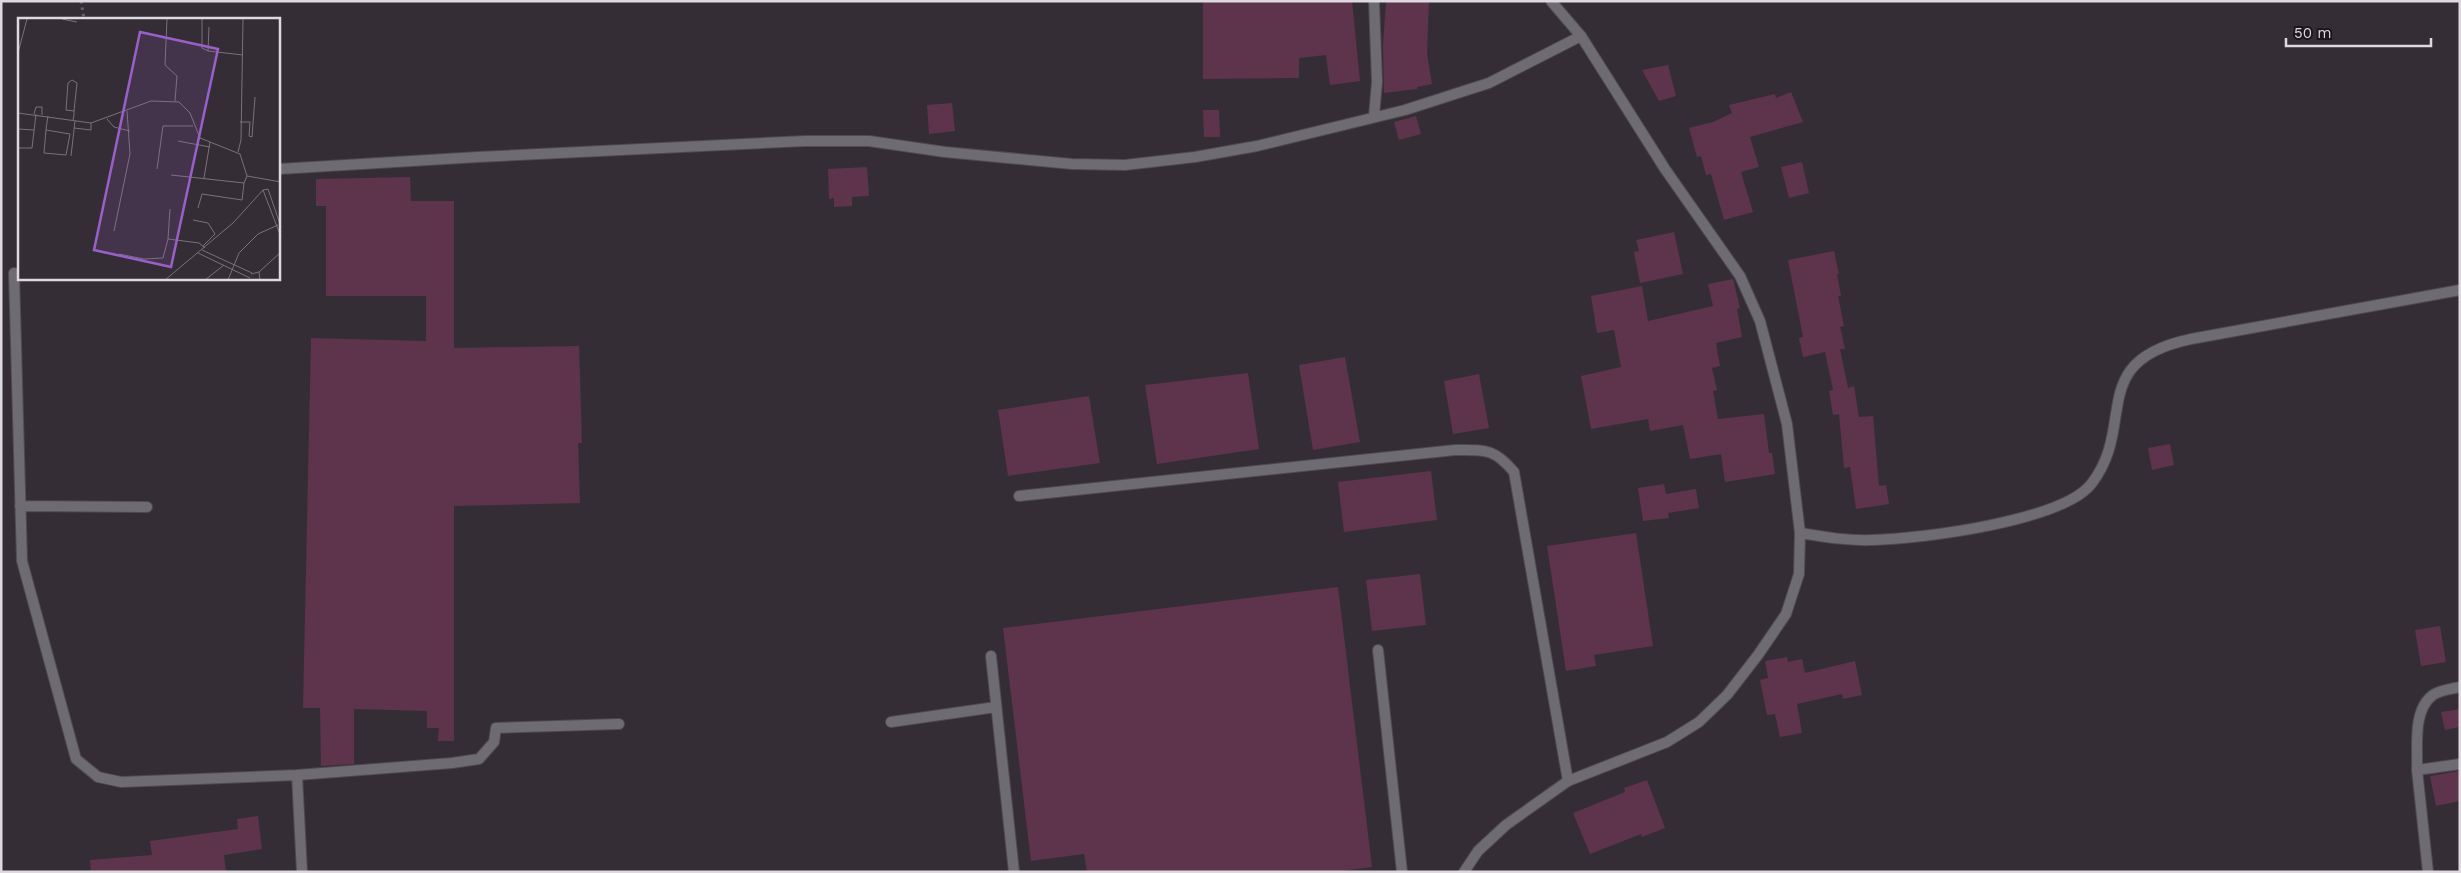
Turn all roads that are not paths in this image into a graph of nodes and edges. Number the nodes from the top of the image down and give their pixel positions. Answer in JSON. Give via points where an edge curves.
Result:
{"nodes":[{"id":1,"x":1374,"y":1,"type":"edge"},
{"id":2,"x":1551,"y":1,"type":"edge"},
{"id":3,"x":1582,"y":36,"type":"junction"},
{"id":4,"x":1374,"y":116,"type":"junction"},
{"id":5,"x":280,"y":169,"type":"edge"},
{"id":6,"x":14,"y":273,"type":"dead end"},
{"id":7,"x":2460,"y":290,"type":"edge"},
{"id":8,"x":1019,"y":496,"type":"dead end"},
{"id":9,"x":20,"y":506,"type":"junction"},
{"id":10,"x":147,"y":507,"type":"dead end"},
{"id":11,"x":1800,"y":533,"type":"junction"},
{"id":12,"x":1378,"y":650,"type":"dead end"},
{"id":13,"x":991,"y":656,"type":"dead end"},
{"id":14,"x":2460,"y":687,"type":"edge"},
{"id":15,"x":996,"y":707,"type":"junction"},
{"id":16,"x":891,"y":722,"type":"dead end"},
{"id":17,"x":620,"y":724,"type":"dead end"},
{"id":18,"x":2460,"y":764,"type":"edge"},
{"id":19,"x":2418,"y":770,"type":"junction"},
{"id":20,"x":297,"y":775,"type":"junction"},
{"id":21,"x":1568,"y":781,"type":"junction"},
{"id":22,"x":302,"y":872,"type":"edge"},
{"id":23,"x":1014,"y":872,"type":"edge"},
{"id":24,"x":1402,"y":872,"type":"edge"},
{"id":25,"x":1464,"y":872,"type":"edge"},
{"id":26,"x":2428,"y":872,"type":"edge"}],
"edges":[{"from":1,"to":4,"type":"street","via":[[1377,82]]},
{"from":2,"to":3,"type":"street"},
{"from":3,"to":4,"type":"street","via":[[1489,83],[1405,110]]},
{"from":3,"to":11,"type":"street","via":[[1665,169],[1740,276],[1760,322],[1787,424]]},
{"from":4,"to":5,"type":"street","via":[[1257,146],[1125,165],[1072,164],[954,153],[868,141],[804,141]]},
{"from":6,"to":9,"type":"street"},
{"from":7,"to":11,"type":"street","via":[[2166,344],[2145,355],[2131,370],[2120,392],[2109,451],[2092,483],[2070,501],[2029,517],[1934,534],[1872,540]]},
{"from":8,"to":21,"type":"street","via":[[1454,450],[1478,450],[1500,455],[1514,472]]},
{"from":9,"to":10,"type":"street"},
{"from":9,"to":20,"type":"street","via":[[22,560],[76,758],[90,772],[121,782]]},
{"from":11,"to":21,"type":"street","via":[[1799,574],[1786,614],[1727,696],[1698,722],[1667,742]]},
{"from":12,"to":24,"type":"street"},
{"from":13,"to":15,"type":"street"},
{"from":14,"to":19,"type":"street","via":[[2433,695],[2424,705],[2419,718]]},
{"from":15,"to":16,"type":"street"},
{"from":15,"to":23,"type":"street"},
{"from":17,"to":20,"type":"street","via":[[496,728],[494,742],[478,759],[452,764]]},
{"from":18,"to":19,"type":"street"},
{"from":19,"to":26,"type":"street"},
{"from":20,"to":22,"type":"street"},
{"from":21,"to":25,"type":"street","via":[[1506,825],[1478,850]]}]}
